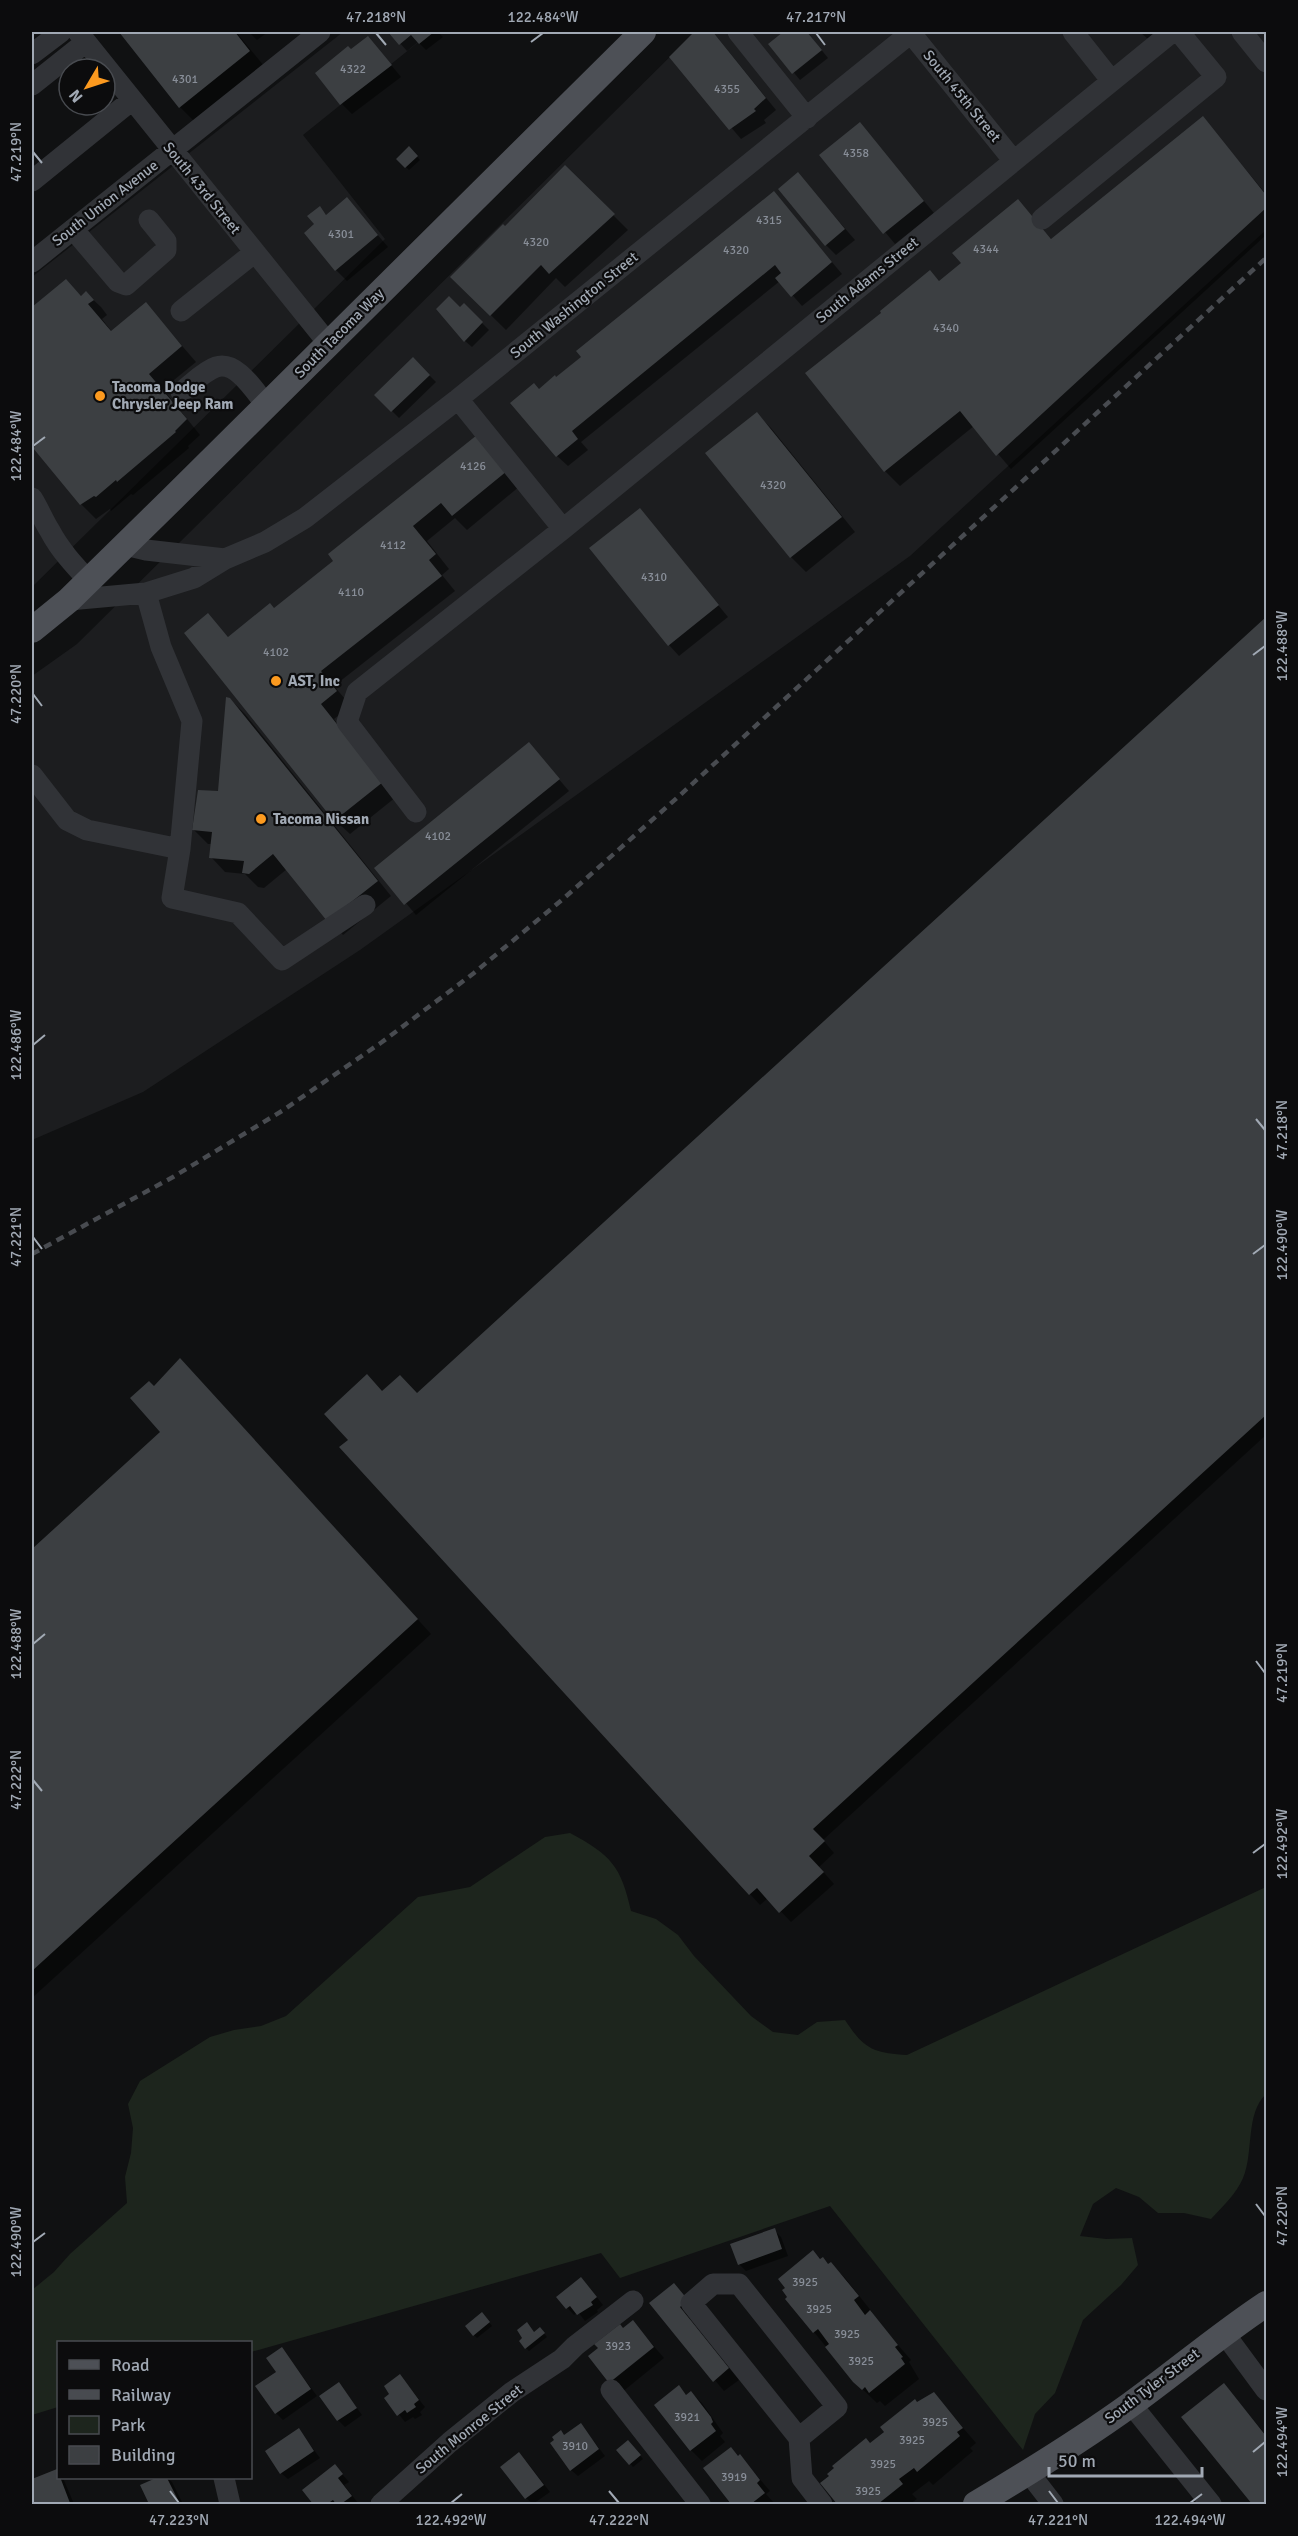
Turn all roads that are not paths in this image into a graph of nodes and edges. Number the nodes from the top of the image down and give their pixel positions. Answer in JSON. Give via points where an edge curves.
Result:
{"nodes":[{"id":1,"x":61,"y":32,"type":"edge"},
{"id":2,"x":320,"y":32,"type":"edge"},
{"id":3,"x":643,"y":32,"type":"edge"},
{"id":4,"x":738,"y":32,"type":"edge"},
{"id":5,"x":911,"y":32,"type":"edge"},
{"id":6,"x":1073,"y":32,"type":"edge"},
{"id":7,"x":1172,"y":32,"type":"edge"},
{"id":8,"x":1179,"y":32,"type":"edge"},
{"id":9,"x":1242,"y":32,"type":"edge"},
{"id":10,"x":82,"y":37,"type":"edge"},
{"id":11,"x":32,"y":54,"type":"edge"},
{"id":12,"x":1266,"y":62,"type":"edge"},
{"id":13,"x":1111,"y":81,"type":"junction"},
{"id":14,"x":32,"y":86,"type":"edge"},
{"id":15,"x":132,"y":100,"type":"junction"},
{"id":16,"x":807,"y":118,"type":"junction"},
{"id":17,"x":172,"y":150,"type":"junction"},
{"id":18,"x":1013,"y":160,"type":"junction"},
{"id":19,"x":32,"y":181,"type":"edge"},
{"id":20,"x":1042,"y":219,"type":"dead end"},
{"id":21,"x":149,"y":220,"type":"dead end"},
{"id":22,"x":73,"y":229,"type":"junction"},
{"id":23,"x":255,"y":252,"type":"junction"},
{"id":24,"x":32,"y":262,"type":"edge"},
{"id":25,"x":181,"y":311,"type":"dead end"},
{"id":26,"x":328,"y":343,"type":"junction"},
{"id":27,"x":181,"y":392,"type":"dead end"},
{"id":28,"x":458,"y":399,"type":"junction"},
{"id":29,"x":267,"y":406,"type":"junction"},
{"id":30,"x":32,"y":498,"type":"edge"},
{"id":31,"x":563,"y":529,"type":"junction"},
{"id":32,"x":125,"y":544,"type":"junction"},
{"id":33,"x":225,"y":559,"type":"junction"},
{"id":34,"x":88,"y":580,"type":"junction"},
{"id":35,"x":146,"y":593,"type":"junction"},
{"id":36,"x":69,"y":600,"type":"junction"},
{"id":37,"x":32,"y":630,"type":"edge"},
{"id":38,"x":32,"y":775,"type":"edge"},
{"id":39,"x":416,"y":812,"type":"dead end"},
{"id":40,"x":180,"y":849,"type":"junction"},
{"id":41,"x":365,"y":905,"type":"dead end"},
{"id":42,"x":633,"y":2301,"type":"dead end"},
{"id":43,"x":1266,"y":2304,"type":"edge"},
{"id":44,"x":1224,"y":2333,"type":"junction"},
{"id":45,"x":611,"y":2390,"type":"dead end"},
{"id":46,"x":1266,"y":2390,"type":"edge"},
{"id":47,"x":1131,"y":2404,"type":"junction"},
{"id":48,"x":799,"y":2438,"type":"junction"},
{"id":49,"x":1029,"y":2473,"type":"junction"},
{"id":50,"x":224,"y":2479,"type":"edge"},
{"id":51,"x":387,"y":2503,"type":"edge"},
{"id":52,"x":230,"y":2505,"type":"edge"},
{"id":53,"x":700,"y":2505,"type":"edge"},
{"id":54,"x":822,"y":2505,"type":"edge"},
{"id":55,"x":976,"y":2505,"type":"edge"},
{"id":56,"x":1053,"y":2505,"type":"edge"},
{"id":57,"x":1211,"y":2505,"type":"edge"}],
"edges":[{"from":1,"to":11,"type":"street"},
{"from":2,"to":17,"type":"street","name":"South Union Avenue"},
{"from":3,"to":26,"type":"main road","name":"South Tacoma Way"},
{"from":4,"to":16,"type":"street"},
{"from":5,"to":16,"type":"street","name":"South Washington Street"},
{"from":5,"to":18,"type":"street","name":"South 45th Street"},
{"from":6,"to":13,"type":"street"},
{"from":7,"to":13,"type":"street","name":"South Adams Street"},
{"from":8,"to":20,"type":"street","via":[[1216,77]]},
{"from":9,"to":12,"type":"street"},
{"from":10,"to":14,"type":"street"},
{"from":10,"to":15,"type":"street","name":"South 43rd Street"},
{"from":13,"to":18,"type":"street","name":"South Adams Street"},
{"from":15,"to":17,"type":"street","name":"South 43rd Street"},
{"from":15,"to":19,"type":"street"},
{"from":16,"to":28,"type":"street","name":"South Washington Street"},
{"from":17,"to":22,"type":"street","name":"South Union Avenue"},
{"from":17,"to":23,"type":"street","name":"South 43rd Street"},
{"from":18,"to":31,"type":"street","name":"South Adams Street"},
{"from":21,"to":22,"type":"street","via":[[166,242],[166,250],[126,285],[118,282]]},
{"from":22,"to":24,"type":"street","name":"South Union Avenue"},
{"from":23,"to":25,"type":"street"},
{"from":23,"to":26,"type":"street","name":"South 43rd Street"},
{"from":26,"to":29,"type":"main road","name":"South Tacoma Way"},
{"from":27,"to":29,"type":"street","via":[[215,367],[225,366],[234,368]]},
{"from":28,"to":31,"type":"street"},
{"from":28,"to":33,"type":"street","name":"South Washington Street","via":[[305,518],[265,542]]},
{"from":29,"to":32,"type":"main road","name":"South Tacoma Way"},
{"from":30,"to":34,"type":"street","via":[[62,552]]},
{"from":31,"to":39,"type":"street","name":"South Adams Street","via":[[357,692],[347,722]]},
{"from":32,"to":33,"type":"street","name":"South Washington Street"},
{"from":32,"to":34,"type":"main road","name":"South Tacoma Way"},
{"from":33,"to":35,"type":"street","name":"South Washington Street","via":[[195,578]]},
{"from":34,"to":36,"type":"main road","name":"South Tacoma Way"},
{"from":35,"to":36,"type":"street","name":"South Washington Street"},
{"from":35,"to":40,"type":"street","via":[[161,647],[192,721]]},
{"from":36,"to":37,"type":"main road","name":"South Tacoma Way"},
{"from":38,"to":40,"type":"street","via":[[67,820],[87,830]]},
{"from":40,"to":41,"type":"street","via":[[171,898],[238,914],[282,960]]},
{"from":42,"to":51,"type":"street","name":"South Monroe Street","via":[[450,2442]]},
{"from":43,"to":44,"type":"main road","name":"South Tyler Street"},
{"from":44,"to":46,"type":"street"},
{"from":44,"to":47,"type":"main road","name":"South Tyler Street"},
{"from":45,"to":53,"type":"street"},
{"from":47,"to":49,"type":"main road","name":"South Tyler Street"},
{"from":47,"to":57,"type":"street"},
{"from":48,"to":48,"type":"street","via":[[837,2407],[739,2284],[713,2284],[691,2303]]},
{"from":48,"to":54,"type":"street","via":[[802,2478]]},
{"from":49,"to":55,"type":"main road","name":"South Tyler Street"},
{"from":49,"to":56,"type":"street"},
{"from":50,"to":52,"type":"street"}]}
